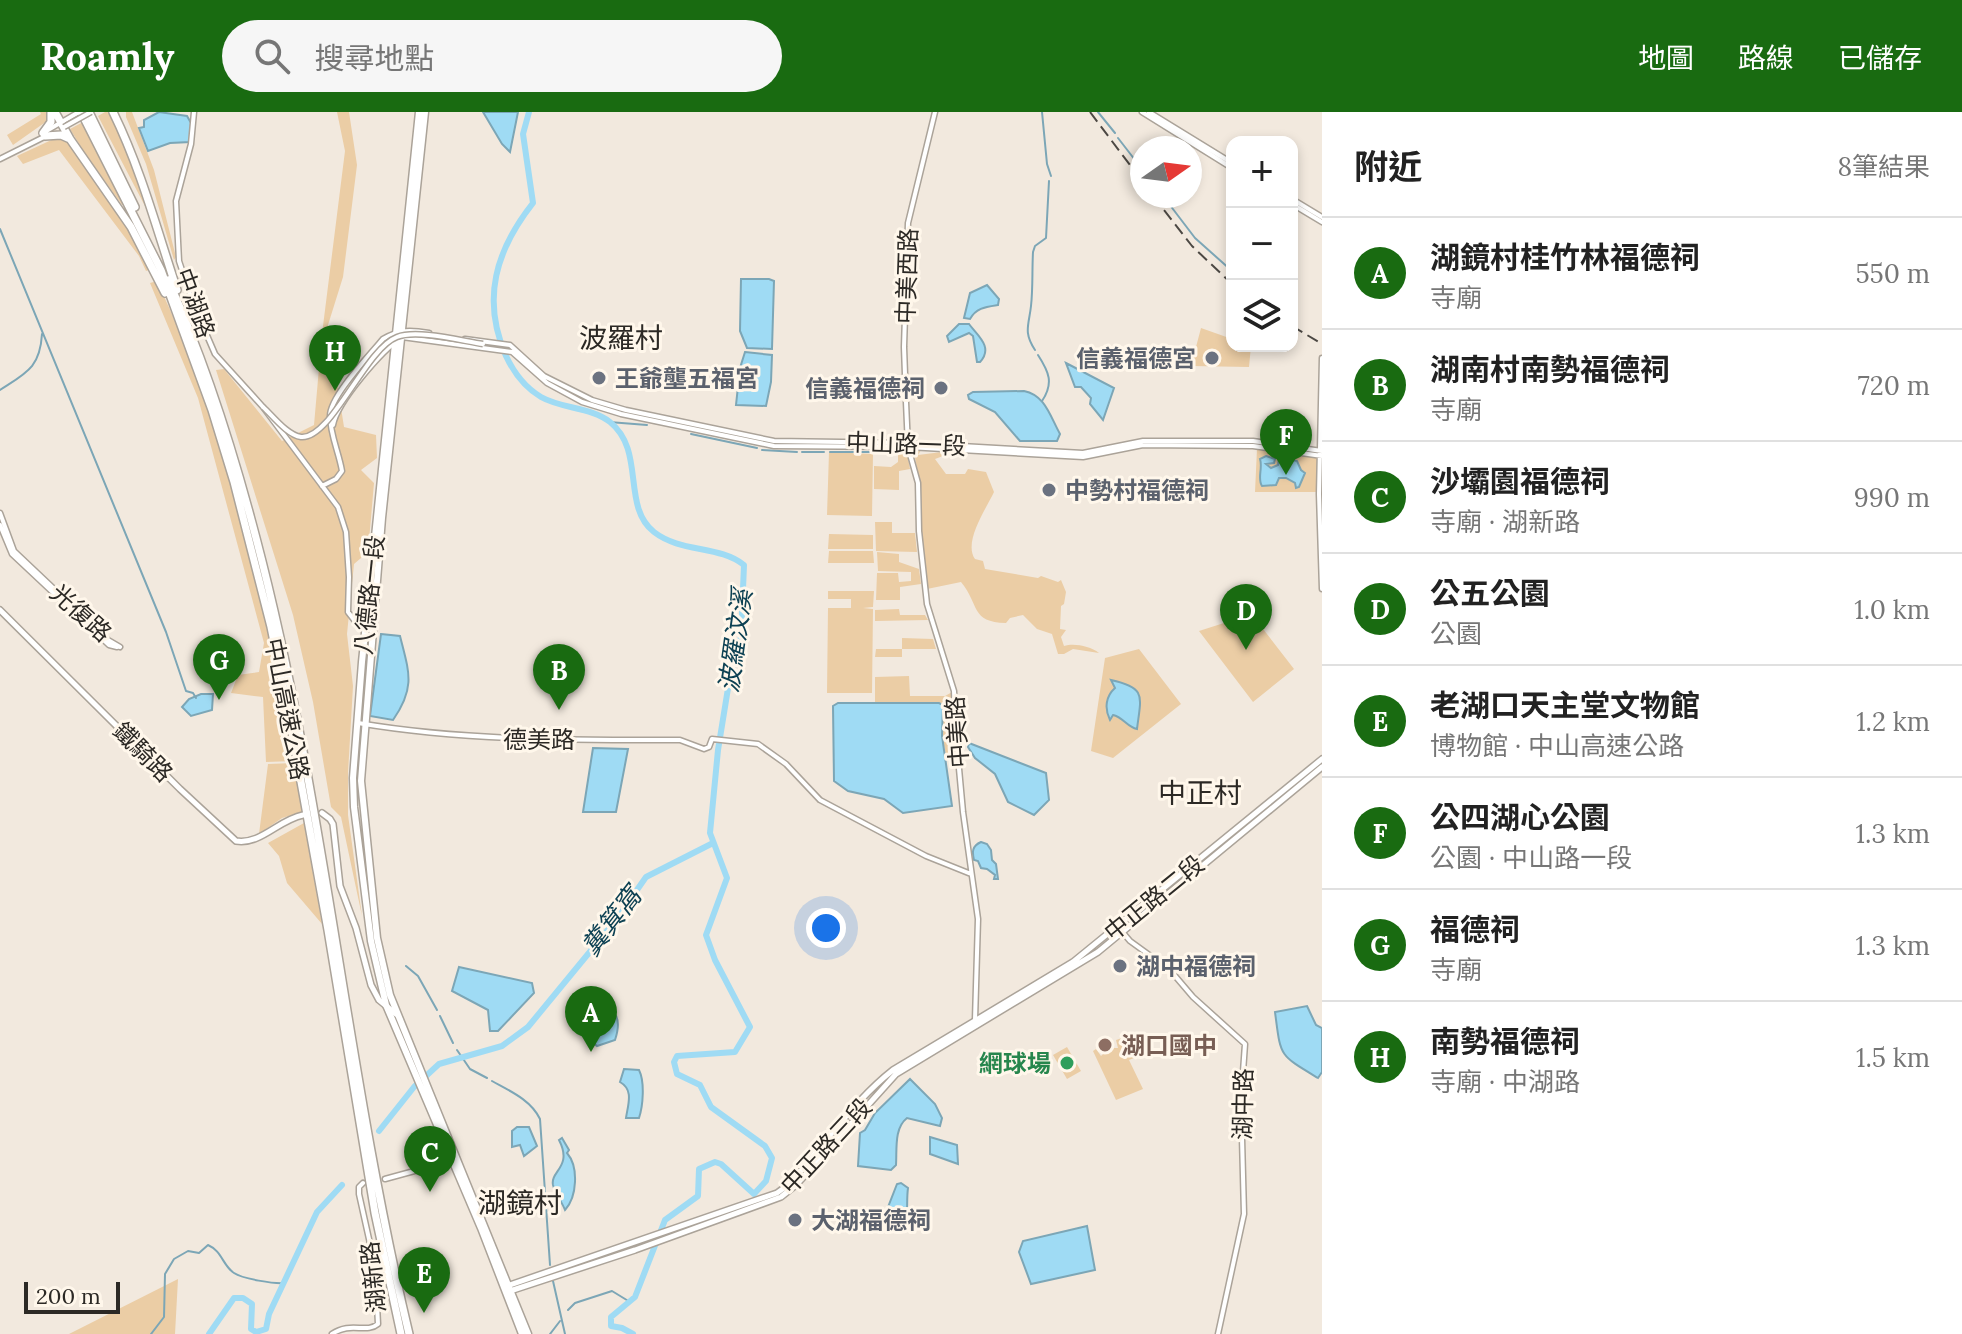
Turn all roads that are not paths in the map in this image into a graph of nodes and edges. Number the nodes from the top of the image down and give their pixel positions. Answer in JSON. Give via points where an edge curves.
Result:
{"nodes":[{"id":1,"x":53,"y":112,"type":"edge"},
{"id":2,"x":80,"y":112,"type":"edge"},
{"id":3,"x":90,"y":112,"type":"edge"},
{"id":4,"x":115,"y":112,"type":"edge"},
{"id":5,"x":194,"y":112,"type":"edge"},
{"id":6,"x":422,"y":112,"type":"edge"},
{"id":7,"x":935,"y":112,"type":"edge"},
{"id":8,"x":1142,"y":112,"type":"edge"},
{"id":9,"x":1149,"y":112,"type":"edge"},
{"id":10,"x":62,"y":125,"type":"junction"},
{"id":11,"x":42,"y":136,"type":"junction"},
{"id":12,"x":70,"y":139,"type":"junction"},
{"id":13,"x":2,"y":158,"type":"edge"},
{"id":14,"x":1226,"y":161,"type":"edge"},
{"id":15,"x":1226,"y":161,"type":"edge"},
{"id":16,"x":1298,"y":205,"type":"edge"},
{"id":17,"x":1322,"y":219,"type":"edge"},
{"id":18,"x":177,"y":320,"type":"junction"},
{"id":19,"x":191,"y":330,"type":"junction"},
{"id":20,"x":399,"y":335,"type":"junction"},
{"id":21,"x":493,"y":342,"type":"junction"},
{"id":22,"x":483,"y":344,"type":"junction"},
{"id":23,"x":492,"y":349,"type":"junction"},
{"id":24,"x":1322,"y":358,"type":"edge"},
{"id":25,"x":263,"y":407,"type":"junction"},
{"id":26,"x":333,"y":431,"type":"junction"},
{"id":27,"x":908,"y":445,"type":"junction"},
{"id":28,"x":1321,"y":453,"type":"edge"},
{"id":29,"x":322,"y":486,"type":"junction"},
{"id":30,"x":0,"y":513,"type":"edge"},
{"id":31,"x":0,"y":525,"type":"edge"},
{"id":32,"x":1322,"y":589,"type":"edge"},
{"id":33,"x":0,"y":610,"type":"edge"},
{"id":34,"x":369,"y":626,"type":"junction"},
{"id":35,"x":361,"y":724,"type":"junction"},
{"id":36,"x":1322,"y":759,"type":"edge"},
{"id":37,"x":1322,"y":767,"type":"edge"},
{"id":38,"x":322,"y":813,"type":"dead end"},
{"id":39,"x":303,"y":815,"type":"dead end"},
{"id":40,"x":971,"y":874,"type":"junction"},
{"id":41,"x":1119,"y":930,"type":"junction"},
{"id":42,"x":386,"y":1005,"type":"junction"},
{"id":43,"x":396,"y":1014,"type":"junction"},
{"id":44,"x":975,"y":1023,"type":"junction"},
{"id":45,"x":417,"y":1069,"type":"junction"},
{"id":46,"x":455,"y":1160,"type":"junction"},
{"id":47,"x":385,"y":1179,"type":"dead end"},
{"id":48,"x":363,"y":1183,"type":"dead end"},
{"id":49,"x":654,"y":1239,"type":"junction"},
{"id":50,"x":508,"y":1288,"type":"junction"},
{"id":51,"x":332,"y":1334,"type":"edge"},
{"id":52,"x":401,"y":1334,"type":"edge"},
{"id":53,"x":409,"y":1334,"type":"edge"},
{"id":54,"x":522,"y":1334,"type":"edge"},
{"id":55,"x":528,"y":1334,"type":"edge"},
{"id":56,"x":1218,"y":1334,"type":"edge"}],
"edges":[{"from":1,"to":10,"type":"highway"},
{"from":1,"to":11,"type":"highway"},
{"from":2,"to":10,"type":"street","bridge":true},
{"from":2,"to":18,"type":"highway","name":"中山高速公路","via":[[161,270]]},
{"from":3,"to":10,"type":"street","bridge":true},
{"from":3,"to":19,"type":"highway","name":"中山高速公路"},
{"from":4,"to":19,"type":"highway"},
{"from":5,"to":25,"type":"street","name":"中湖路","via":[[176,201],[179,261],[215,354]]},
{"from":6,"to":20,"type":"main road","name":"八德路一段"},
{"from":7,"to":27,"type":"street","name":"中美西路","via":[[906,242]]},
{"from":8,"to":14,"type":"street"},
{"from":9,"to":15,"type":"street"},
{"from":10,"to":11,"type":"street"},
{"from":10,"to":12,"type":"highway"},
{"from":11,"to":12,"type":"highway"},
{"from":11,"to":13,"type":"street"},
{"from":12,"to":18,"type":"highway","via":[[131,227]]},
{"from":16,"to":17,"type":"street"},
{"from":18,"to":52,"type":"highway","name":"中山高速公路","via":[[212,410],[271,627]]},
{"from":19,"to":53,"type":"highway","name":"中山高速公路","via":[[241,480],[278,621]]},
{"from":20,"to":21,"type":"street"},
{"from":20,"to":23,"type":"street"},
{"from":20,"to":26,"type":"street","via":[[334,417]]},
{"from":20,"to":26,"type":"street","via":[[383,339],[341,393],[330,410]]},
{"from":20,"to":34,"type":"main road","name":"八德路一段"},
{"from":21,"to":22,"type":"street"},
{"from":21,"to":27,"type":"street","name":"中山路一段","via":[[510,345],[561,386],[626,410],[774,441]]},
{"from":22,"to":23,"type":"street"},
{"from":22,"to":25,"type":"street","bridge":true,"via":[[413,334],[393,338],[322,428],[308,436],[290,433]]},
{"from":23,"to":27,"type":"street","name":"中山路一段","via":[[512,352],[559,391],[621,414],[774,446]]},
{"from":24,"to":28,"type":"street"},
{"from":25,"to":29,"type":"street","name":"中湖路"},
{"from":26,"to":29,"type":"street","via":[[342,471]]},
{"from":27,"to":28,"type":"street","name":"中山路一段","via":[[1083,453],[1143,441],[1253,441]]},
{"from":27,"to":40,"type":"street","name":"中美路","via":[[918,483],[927,604],[954,691]]},
{"from":28,"to":32,"type":"street"},
{"from":29,"to":34,"type":"street","name":"中湖路","via":[[338,507],[346,532],[348,612],[358,625]]},
{"from":30,"to":31,"type":"street","name":"光復路","via":[[14,551],[120,647],[109,645],[12,554]]},
{"from":33,"to":39,"type":"main road","name":"鐵騎路","via":[[236,841],[251,841],[284,820]]},
{"from":34,"to":35,"type":"main road","name":"八德路一段"},
{"from":35,"to":40,"type":"street","name":"德美路","via":[[485,738],[680,740],[704,749],[714,739],[758,744],[820,800]]},
{"from":35,"to":42,"type":"main road","name":"八德路一段","via":[[354,807],[371,941]]},
{"from":35,"to":43,"type":"main road","name":"八德路一段","via":[[362,808],[377,938]]},
{"from":36,"to":41,"type":"main road","name":"中正路二段"},
{"from":37,"to":41,"type":"main road","name":"中正路二段"},
{"from":38,"to":42,"type":"main road","via":[[333,824],[340,886],[371,985]]},
{"from":40,"to":44,"type":"street","name":"中美路","via":[[978,919]]},
{"from":41,"to":44,"type":"main road","name":"中正路二段","via":[[1070,971]]},
{"from":41,"to":56,"type":"street","name":"湖中路","via":[[1170,970],[1245,1044],[1244,1214]]},
{"from":42,"to":43,"type":"main road"},
{"from":42,"to":45,"type":"main road","name":"八德路一段"},
{"from":43,"to":45,"type":"main road","name":"八德路一段"},
{"from":44,"to":49,"type":"main road","name":"中正路三段","via":[[878,1082],[785,1187]]},
{"from":44,"to":49,"type":"main road","name":"中正路三段","via":[[896,1074],[790,1191]]},
{"from":45,"to":46,"type":"main road"},
{"from":46,"to":47,"type":"street"},
{"from":46,"to":50,"type":"main road"},
{"from":48,"to":51,"type":"street","name":"湖新路","via":[[359,1194],[375,1266],[378,1324]]},
{"from":49,"to":50,"type":"main road"},
{"from":50,"to":54,"type":"main road"},
{"from":50,"to":55,"type":"main road"}]}
